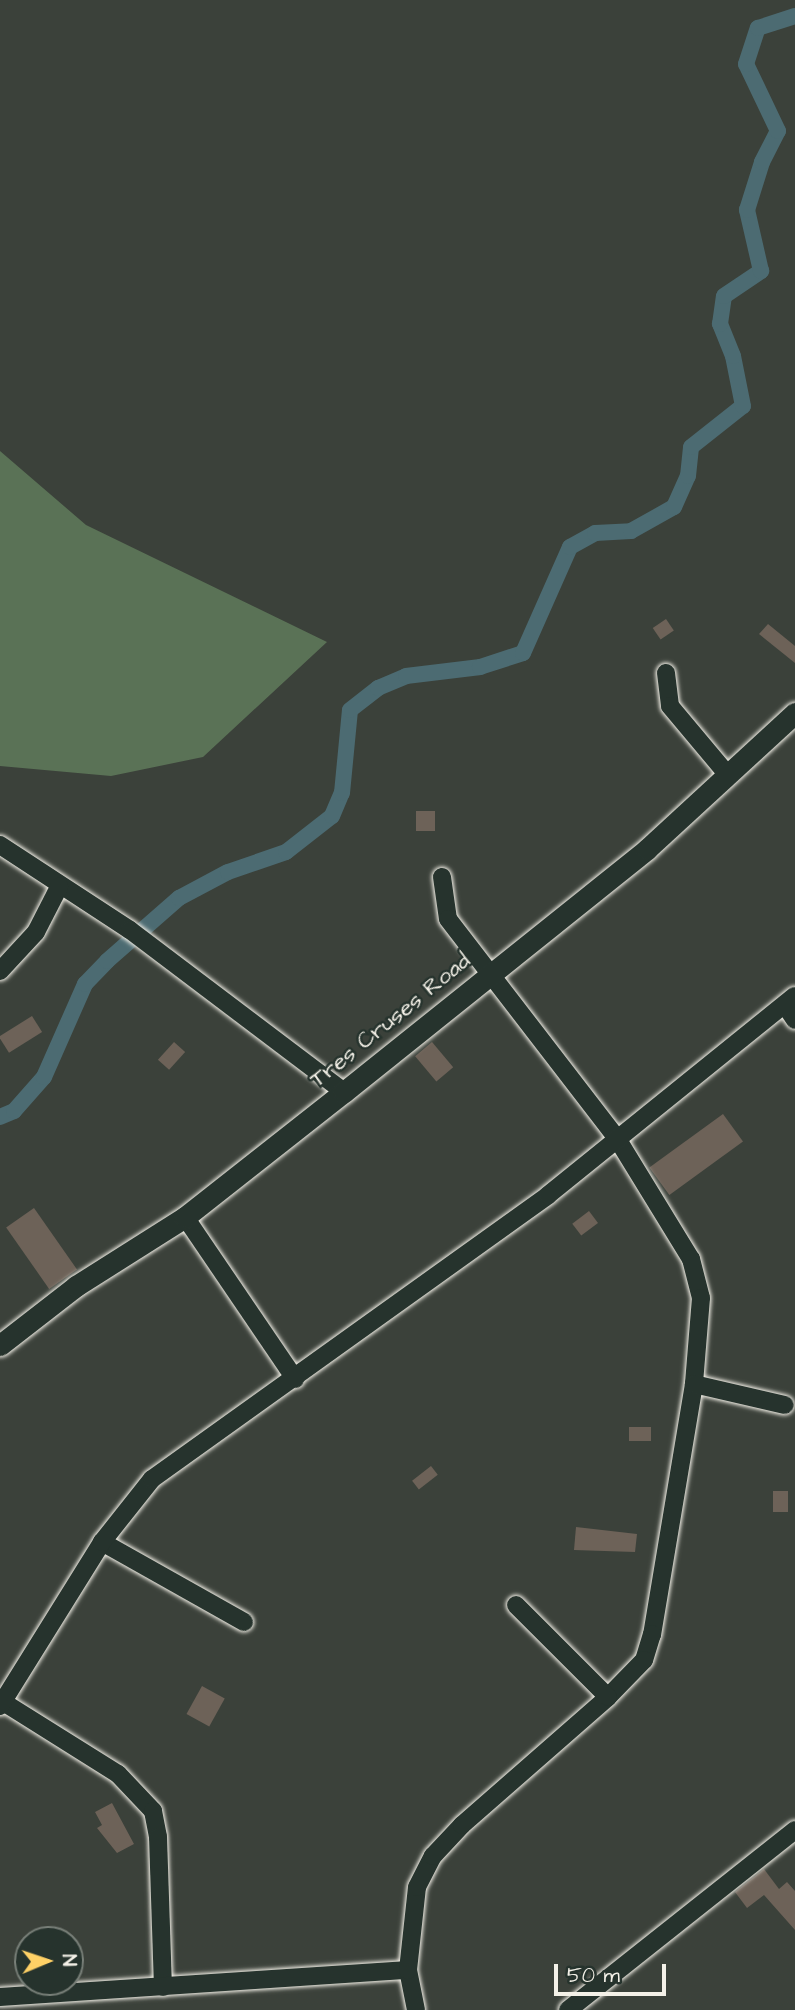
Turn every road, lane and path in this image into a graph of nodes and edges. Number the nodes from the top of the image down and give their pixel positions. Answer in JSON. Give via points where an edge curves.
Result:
{"nodes":[{"id":1,"x":666,"y":673,"type":"dead end"},
{"id":2,"x":795,"y":713,"type":"edge"},
{"id":3,"x":728,"y":775,"type":"junction"},
{"id":4,"x":0,"y":845,"type":"edge"},
{"id":5,"x":442,"y":877,"type":"dead end"},
{"id":6,"x":59,"y":887,"type":"junction"},
{"id":7,"x":0,"y":971,"type":"edge"},
{"id":8,"x":486,"y":974,"type":"junction"},
{"id":9,"x":792,"y":1007,"type":"edge"},
{"id":10,"x":344,"y":1092,"type":"junction"},
{"id":11,"x":618,"y":1140,"type":"junction"},
{"id":12,"x":186,"y":1217,"type":"junction"},
{"id":13,"x":0,"y":1345,"type":"edge"},
{"id":14,"x":295,"y":1379,"type":"junction"},
{"id":15,"x":694,"y":1384,"type":"junction"},
{"id":16,"x":785,"y":1405,"type":"dead end"},
{"id":17,"x":103,"y":1542,"type":"junction"},
{"id":18,"x":516,"y":1605,"type":"dead end"},
{"id":19,"x":244,"y":1622,"type":"dead end"},
{"id":20,"x":608,"y":1697,"type":"junction"},
{"id":21,"x":1,"y":1703,"type":"edge"},
{"id":22,"x":795,"y":1830,"type":"edge"},
{"id":23,"x":408,"y":1970,"type":"junction"},
{"id":24,"x":163,"y":1987,"type":"junction"},
{"id":25,"x":0,"y":1997,"type":"edge"},
{"id":26,"x":416,"y":2010,"type":"edge"},
{"id":27,"x":568,"y":2010,"type":"edge"}],
"edges":[{"from":1,"to":3,"type":"street","via":[[670,706]]},
{"from":2,"to":3,"type":"main road","name":"Tres Cruses Road"},
{"from":3,"to":8,"type":"main road","name":"Tres Cruses Road","via":[[647,849]]},
{"from":4,"to":6,"type":"street"},
{"from":5,"to":8,"type":"street","via":[[448,919]]},
{"from":6,"to":7,"type":"street","via":[[36,932]]},
{"from":6,"to":10,"type":"street","via":[[130,929]]},
{"from":8,"to":10,"type":"main road","name":"Tres Cruses Road"},
{"from":8,"to":11,"type":"street"},
{"from":9,"to":11,"type":"street"},
{"from":10,"to":12,"type":"main road","name":"Tres Cruses Road"},
{"from":11,"to":14,"type":"street"},
{"from":11,"to":15,"type":"street","via":[[691,1259],[701,1298]]},
{"from":12,"to":13,"type":"main road","name":"Tres Cruses Road","via":[[76,1286]]},
{"from":12,"to":14,"type":"street"},
{"from":14,"to":17,"type":"street","via":[[152,1479]]},
{"from":15,"to":16,"type":"street"},
{"from":15,"to":20,"type":"street","via":[[652,1634],[644,1660]]},
{"from":17,"to":19,"type":"street"},
{"from":17,"to":21,"type":"street"},
{"from":18,"to":20,"type":"street"},
{"from":20,"to":23,"type":"street","via":[[433,1856],[417,1887]]},
{"from":21,"to":24,"type":"street","via":[[118,1774],[153,1811],[158,1837]]},
{"from":22,"to":27,"type":"street"},
{"from":23,"to":24,"type":"street"},
{"from":23,"to":26,"type":"street"},
{"from":24,"to":25,"type":"street"}]}
